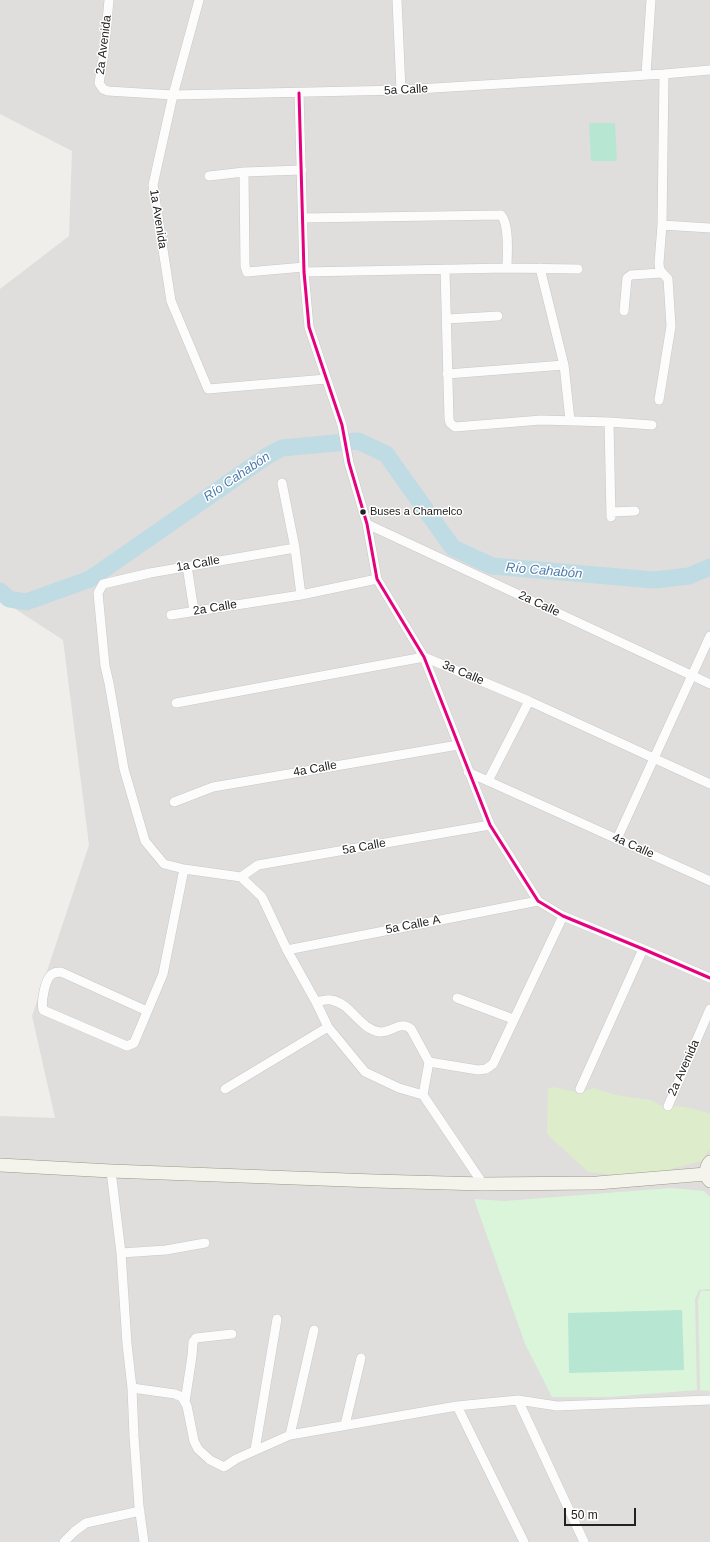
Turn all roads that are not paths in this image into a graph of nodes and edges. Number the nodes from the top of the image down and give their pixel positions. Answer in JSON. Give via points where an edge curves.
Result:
{"nodes":[{"id":1,"x":109,"y":0,"type":"edge"},
{"id":2,"x":199,"y":0,"type":"edge"},
{"id":3,"x":398,"y":0,"type":"edge"},
{"id":4,"x":651,"y":0,"type":"edge"},
{"id":5,"x":710,"y":70,"type":"edge"},
{"id":6,"x":646,"y":74,"type":"junction"},
{"id":7,"x":664,"y":74,"type":"junction"},
{"id":8,"x":103,"y":90,"type":"joint"},
{"id":9,"x":401,"y":90,"type":"junction"},
{"id":10,"x":299,"y":93,"type":"junction"},
{"id":11,"x":173,"y":95,"type":"junction"},
{"id":12,"x":302,"y":170,"type":"junction"},
{"id":13,"x":244,"y":172,"type":"junction"},
{"id":14,"x":209,"y":176,"type":"dead end"},
{"id":15,"x":303,"y":218,"type":"junction"},
{"id":16,"x":662,"y":225,"type":"junction"},
{"id":17,"x":710,"y":228,"type":"edge"},
{"id":18,"x":507,"y":268,"type":"junction"},
{"id":19,"x":540,"y":268,"type":"junction"},
{"id":20,"x":304,"y":269,"type":"junction"},
{"id":21,"x":578,"y":269,"type":"dead end"},
{"id":22,"x":445,"y":270,"type":"junction"},
{"id":23,"x":661,"y":273,"type":"junction"},
{"id":24,"x":624,"y":311,"type":"dead end"},
{"id":25,"x":498,"y":316,"type":"dead end"},
{"id":26,"x":447,"y":319,"type":"junction"},
{"id":27,"x":564,"y":365,"type":"junction"},
{"id":28,"x":447,"y":374,"type":"junction"},
{"id":29,"x":326,"y":379,"type":"junction"},
{"id":30,"x":659,"y":400,"type":"dead end"},
{"id":31,"x":570,"y":420,"type":"junction"},
{"id":32,"x":609,"y":422,"type":"junction"},
{"id":33,"x":652,"y":425,"type":"dead end"},
{"id":34,"x":282,"y":483,"type":"dead end"},
{"id":35,"x":636,"y":511,"type":"dead end"},
{"id":36,"x":367,"y":524,"type":"junction"},
{"id":37,"x":294,"y":548,"type":"junction"},
{"id":38,"x":187,"y":566,"type":"junction"},
{"id":39,"x":377,"y":579,"type":"junction"},
{"id":40,"x":301,"y":595,"type":"junction"},
{"id":41,"x":194,"y":612,"type":"junction"},
{"id":42,"x":171,"y":615,"type":"dead end"},
{"id":43,"x":710,"y":636,"type":"edge"},
{"id":44,"x":424,"y":657,"type":"junction"},
{"id":45,"x":693,"y":676,"type":"junction"},
{"id":46,"x":710,"y":684,"type":"edge"},
{"id":47,"x":529,"y":701,"type":"junction"},
{"id":48,"x":176,"y":702,"type":"dead end"},
{"id":49,"x":458,"y":744,"type":"junction"},
{"id":50,"x":655,"y":758,"type":"junction"},
{"id":51,"x":468,"y":772,"type":"junction"},
{"id":52,"x":488,"y":781,"type":"junction"},
{"id":53,"x":710,"y":784,"type":"edge"},
{"id":54,"x":174,"y":802,"type":"dead end"},
{"id":55,"x":490,"y":825,"type":"junction"},
{"id":56,"x":617,"y":839,"type":"junction"},
{"id":57,"x":184,"y":869,"type":"junction"},
{"id":58,"x":241,"y":877,"type":"junction"},
{"id":59,"x":710,"y":881,"type":"edge"},
{"id":60,"x":538,"y":901,"type":"junction"},
{"id":61,"x":563,"y":916,"type":"junction"},
{"id":62,"x":643,"y":948,"type":"junction"},
{"id":63,"x":287,"y":950,"type":"junction"},
{"id":64,"x":710,"y":978,"type":"edge"},
{"id":65,"x":457,"y":998,"type":"dead end"},
{"id":66,"x":316,"y":1002,"type":"junction"},
{"id":67,"x":710,"y":1009,"type":"edge"},
{"id":68,"x":147,"y":1011,"type":"junction"},
{"id":69,"x":513,"y":1019,"type":"junction"},
{"id":70,"x":328,"y":1027,"type":"junction"},
{"id":71,"x":428,"y":1062,"type":"junction"},
{"id":72,"x":225,"y":1089,"type":"dead end"},
{"id":73,"x":580,"y":1089,"type":"dead end"},
{"id":74,"x":423,"y":1095,"type":"junction"},
{"id":75,"x":668,"y":1106,"type":"dead end"},
{"id":76,"x":0,"y":1165,"type":"edge"},
{"id":77,"x":111,"y":1171,"type":"junction"},
{"id":78,"x":709,"y":1173,"type":"edge"},
{"id":79,"x":483,"y":1184,"type":"junction"},
{"id":80,"x":205,"y":1243,"type":"dead end"},
{"id":81,"x":121,"y":1253,"type":"junction"},
{"id":82,"x":276,"y":1319,"type":"dead end"},
{"id":83,"x":314,"y":1330,"type":"dead end"},
{"id":84,"x":232,"y":1334,"type":"dead end"},
{"id":85,"x":361,"y":1358,"type":"dead end"},
{"id":86,"x":132,"y":1388,"type":"junction"},
{"id":87,"x":518,"y":1400,"type":"junction"},
{"id":88,"x":710,"y":1400,"type":"edge"},
{"id":89,"x":185,"y":1402,"type":"junction"},
{"id":90,"x":457,"y":1406,"type":"junction"},
{"id":91,"x":346,"y":1424,"type":"junction"},
{"id":92,"x":290,"y":1435,"type":"junction"},
{"id":93,"x":255,"y":1450,"type":"junction"},
{"id":94,"x":140,"y":1511,"type":"junction"},
{"id":95,"x":64,"y":1542,"type":"edge"},
{"id":96,"x":144,"y":1542,"type":"edge"},
{"id":97,"x":524,"y":1542,"type":"edge"},
{"id":98,"x":584,"y":1542,"type":"edge"}],
"edges":[{"from":1,"to":8,"type":"street","name":"2a Avenida","via":[[99,83]]},
{"from":2,"to":11,"type":"street","name":"1a Avenida"},
{"from":3,"to":9,"type":"street"},
{"from":4,"to":6,"type":"street"},
{"from":5,"to":7,"type":"street","name":"5a Calle"},
{"from":6,"to":7,"type":"street","name":"5a Calle"},
{"from":6,"to":9,"type":"street","name":"5a Calle"},
{"from":7,"to":16,"type":"street"},
{"from":8,"to":11,"type":"street","name":"5a Calle"},
{"from":9,"to":10,"type":"street","name":"5a Calle"},
{"from":10,"to":11,"type":"street","name":"5a Calle"},
{"from":10,"to":12,"type":"street"},
{"from":11,"to":29,"type":"street","name":"1a Avenida","via":[[153,186],[171,301],[208,389]]},
{"from":12,"to":13,"type":"street"},
{"from":12,"to":15,"type":"street"},
{"from":13,"to":14,"type":"street"},
{"from":13,"to":20,"type":"street","via":[[245,270],[247,272]]},
{"from":15,"to":18,"type":"street","via":[[502,214],[506,226]]},
{"from":15,"to":20,"type":"street"},
{"from":16,"to":17,"type":"street"},
{"from":16,"to":23,"type":"street","via":[[659,263]]},
{"from":18,"to":19,"type":"street"},
{"from":18,"to":22,"type":"street"},
{"from":19,"to":21,"type":"street"},
{"from":19,"to":27,"type":"street"},
{"from":20,"to":22,"type":"street"},
{"from":20,"to":29,"type":"street","via":[[309,327]]},
{"from":22,"to":26,"type":"street"},
{"from":23,"to":24,"type":"street","via":[[628,276]]},
{"from":23,"to":30,"type":"street","via":[[668,279],[670,288],[671,326]]},
{"from":25,"to":26,"type":"street"},
{"from":26,"to":28,"type":"street"},
{"from":27,"to":28,"type":"street"},
{"from":27,"to":31,"type":"street"},
{"from":28,"to":31,"type":"street","via":[[448,418],[455,427]]},
{"from":29,"to":36,"type":"street","via":[[342,425],[349,463]]},
{"from":31,"to":32,"type":"street"},
{"from":32,"to":33,"type":"street"},
{"from":32,"to":35,"type":"street","via":[[612,515]]},
{"from":34,"to":37,"type":"street"},
{"from":36,"to":39,"type":"street"},
{"from":36,"to":45,"type":"street","name":"2a Calle"},
{"from":37,"to":38,"type":"street","name":"1a Calle"},
{"from":37,"to":40,"type":"street"},
{"from":38,"to":41,"type":"street"},
{"from":38,"to":57,"type":"street","name":"1a Calle","via":[[103,584],[98,593],[105,666],[124,769],[145,841],[164,864]]},
{"from":39,"to":40,"type":"street","name":"2a Calle"},
{"from":39,"to":44,"type":"street"},
{"from":40,"to":41,"type":"street","name":"2a Calle"},
{"from":41,"to":42,"type":"street","name":"2a Calle"},
{"from":43,"to":45,"type":"street"},
{"from":44,"to":47,"type":"street","name":"3a Calle"},
{"from":44,"to":48,"type":"street"},
{"from":44,"to":49,"type":"street"},
{"from":45,"to":46,"type":"street","name":"2a Calle"},
{"from":45,"to":50,"type":"street"},
{"from":47,"to":50,"type":"street","name":"3a Calle"},
{"from":47,"to":52,"type":"street"},
{"from":49,"to":51,"type":"street"},
{"from":49,"to":54,"type":"street","name":"4a Calle","via":[[213,787]]},
{"from":50,"to":53,"type":"street","name":"3a Calle"},
{"from":50,"to":56,"type":"street"},
{"from":51,"to":52,"type":"street","name":"4a Calle"},
{"from":51,"to":55,"type":"street"},
{"from":52,"to":56,"type":"street","name":"4a Calle"},
{"from":55,"to":58,"type":"street","name":"5a Calle","via":[[258,865]]},
{"from":55,"to":60,"type":"street"},
{"from":56,"to":59,"type":"street","name":"4a Calle"},
{"from":57,"to":58,"type":"street"},
{"from":57,"to":68,"type":"street","via":[[162,974]]},
{"from":58,"to":63,"type":"street","via":[[262,897]]},
{"from":60,"to":61,"type":"street"},
{"from":60,"to":63,"type":"street","name":"5a Calle A"},
{"from":61,"to":62,"type":"street"},
{"from":61,"to":69,"type":"street"},
{"from":62,"to":64,"type":"street"},
{"from":62,"to":73,"type":"street"},
{"from":63,"to":66,"type":"street"},
{"from":65,"to":69,"type":"street"},
{"from":66,"to":70,"type":"street"},
{"from":66,"to":71,"type":"street","via":[[332,1000],[369,1028],[381,1032],[402,1025],[408,1026]]},
{"from":67,"to":75,"type":"street","name":"2a Avenida"},
{"from":68,"to":68,"type":"street","via":[[134,1043],[127,1046],[43,1010],[41,1004],[50,976],[61,972]]},
{"from":69,"to":71,"type":"street","via":[[493,1064],[486,1069]]},
{"from":70,"to":72,"type":"street"},
{"from":70,"to":74,"type":"street","via":[[365,1072],[399,1088]]},
{"from":71,"to":74,"type":"street"},
{"from":74,"to":79,"type":"street"},
{"from":76,"to":77,"type":"main road"},
{"from":77,"to":79,"type":"main road"},
{"from":77,"to":81,"type":"street"},
{"from":78,"to":79,"type":"main road","via":[[597,1183]]},
{"from":80,"to":81,"type":"street","via":[[166,1250]]},
{"from":81,"to":86,"type":"street"},
{"from":82,"to":93,"type":"street"},
{"from":83,"to":92,"type":"street"},
{"from":84,"to":89,"type":"street","via":[[196,1338],[193,1342]]},
{"from":85,"to":91,"type":"street"},
{"from":86,"to":89,"type":"street","via":[[175,1394],[182,1397]]},
{"from":86,"to":94,"type":"street"},
{"from":87,"to":88,"type":"street","via":[[557,1406]]},
{"from":87,"to":90,"type":"street"},
{"from":87,"to":98,"type":"street"},
{"from":89,"to":93,"type":"street","via":[[194,1441],[204,1456],[224,1467]]},
{"from":90,"to":91,"type":"street"},
{"from":90,"to":97,"type":"street"},
{"from":91,"to":92,"type":"street"},
{"from":92,"to":93,"type":"street"},
{"from":94,"to":95,"type":"street","via":[[86,1523]]},
{"from":94,"to":96,"type":"street"}]}
